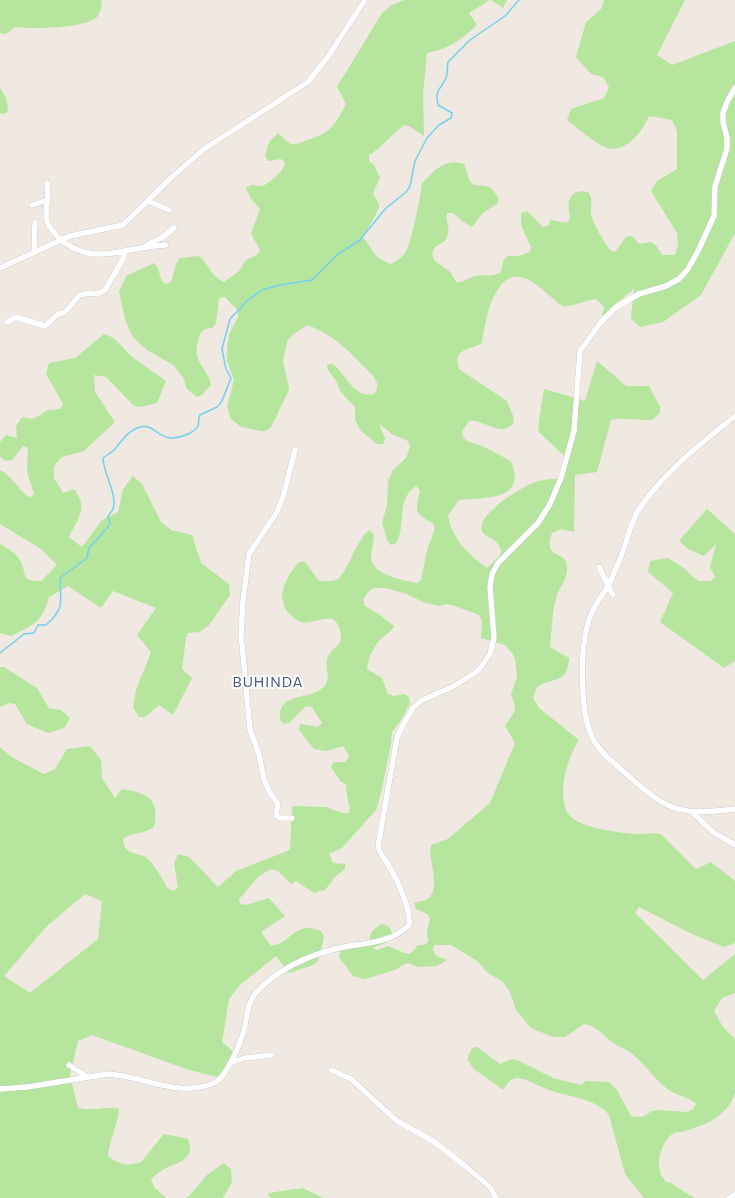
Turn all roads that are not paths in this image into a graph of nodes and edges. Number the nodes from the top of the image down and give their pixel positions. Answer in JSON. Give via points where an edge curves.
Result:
{"nodes":[{"id":1,"x":364,"y":0,"type":"edge"},
{"id":2,"x":735,"y":88,"type":"edge"},
{"id":3,"x":47,"y":183,"type":"dead end"},
{"id":4,"x":48,"y":200,"type":"junction"},
{"id":5,"x":148,"y":201,"type":"junction"},
{"id":6,"x":32,"y":205,"type":"dead end"},
{"id":7,"x":169,"y":210,"type":"dead end"},
{"id":8,"x":35,"y":222,"type":"dead end"},
{"id":9,"x":174,"y":228,"type":"dead end"},
{"id":10,"x":60,"y":239,"type":"junction"},
{"id":11,"x":166,"y":245,"type":"dead end"},
{"id":12,"x":142,"y":248,"type":"junction"},
{"id":13,"x":34,"y":251,"type":"junction"},
{"id":14,"x":125,"y":252,"type":"junction"},
{"id":15,"x":0,"y":268,"type":"edge"},
{"id":16,"x":7,"y":322,"type":"dead end"},
{"id":17,"x":735,"y":416,"type":"edge"},
{"id":18,"x":295,"y":450,"type":"dead end"},
{"id":19,"x":599,"y":567,"type":"dead end"},
{"id":20,"x":608,"y":586,"type":"junction"},
{"id":21,"x":612,"y":595,"type":"dead end"},
{"id":22,"x":735,"y":809,"type":"edge"},
{"id":23,"x":694,"y":813,"type":"junction"},
{"id":24,"x":292,"y":818,"type":"dead end"},
{"id":25,"x":735,"y":845,"type":"edge"},
{"id":26,"x":271,"y":1055,"type":"dead end"},
{"id":27,"x":230,"y":1063,"type":"junction"},
{"id":28,"x":68,"y":1065,"type":"dead end"},
{"id":29,"x":331,"y":1070,"type":"dead end"},
{"id":30,"x":88,"y":1077,"type":"junction"},
{"id":31,"x":0,"y":1089,"type":"edge"},
{"id":32,"x":735,"y":1194,"type":"edge"},
{"id":33,"x":496,"y":1198,"type":"edge"},
{"id":34,"x":729,"y":1198,"type":"edge"}],
"edges":[{"from":1,"to":5,"type":"street","via":[[327,58],[308,82],[204,149]]},
{"from":2,"to":27,"type":"street","via":[[723,113],[727,149],[715,186],[714,216],[688,269],[679,279],[666,286],[639,294],[615,308],[601,322],[580,351],[574,431],[561,478],[550,504],[538,523],[498,563],[492,574],[490,587],[494,638],[490,654],[475,673],[421,701],[413,708],[397,738],[378,846],[381,856],[390,867],[406,907],[409,925],[401,932],[381,940],[308,957],[266,982],[249,1004],[243,1034]]},
{"from":3,"to":4,"type":"street"},
{"from":4,"to":6,"type":"street"},
{"from":4,"to":10,"type":"street","via":[[45,212],[47,224]]},
{"from":5,"to":7,"type":"street"},
{"from":5,"to":10,"type":"street","via":[[123,225]]},
{"from":8,"to":13,"type":"street"},
{"from":9,"to":12,"type":"street"},
{"from":10,"to":13,"type":"street"},
{"from":10,"to":14,"type":"street","via":[[88,255]]},
{"from":11,"to":12,"type":"street"},
{"from":12,"to":14,"type":"street"},
{"from":13,"to":15,"type":"street"},
{"from":14,"to":16,"type":"street","via":[[105,290],[97,294],[80,295],[65,312],[58,314],[45,326],[16,317]]},
{"from":17,"to":20,"type":"street","via":[[674,468],[638,511]]},
{"from":18,"to":24,"type":"street","via":[[277,512],[249,554],[241,634],[250,730],[259,754],[264,780],[278,804],[276,815],[280,818]]},
{"from":19,"to":20,"type":"street"},
{"from":20,"to":21,"type":"street"},
{"from":20,"to":23,"type":"street","via":[[588,620],[582,665],[582,698],[587,724],[593,739],[602,751],[646,791],[670,807]]},
{"from":22,"to":23,"type":"street"},
{"from":23,"to":25,"type":"street","via":[[713,832]]},
{"from":26,"to":27,"type":"street","via":[[245,1058]]},
{"from":27,"to":30,"type":"street","via":[[215,1083],[184,1088],[137,1081],[120,1075]]},
{"from":28,"to":30,"type":"street"},
{"from":29,"to":33,"type":"street","via":[[351,1079],[397,1121],[433,1141],[490,1187]]},
{"from":30,"to":31,"type":"street"},
{"from":32,"to":34,"type":"street"}]}
